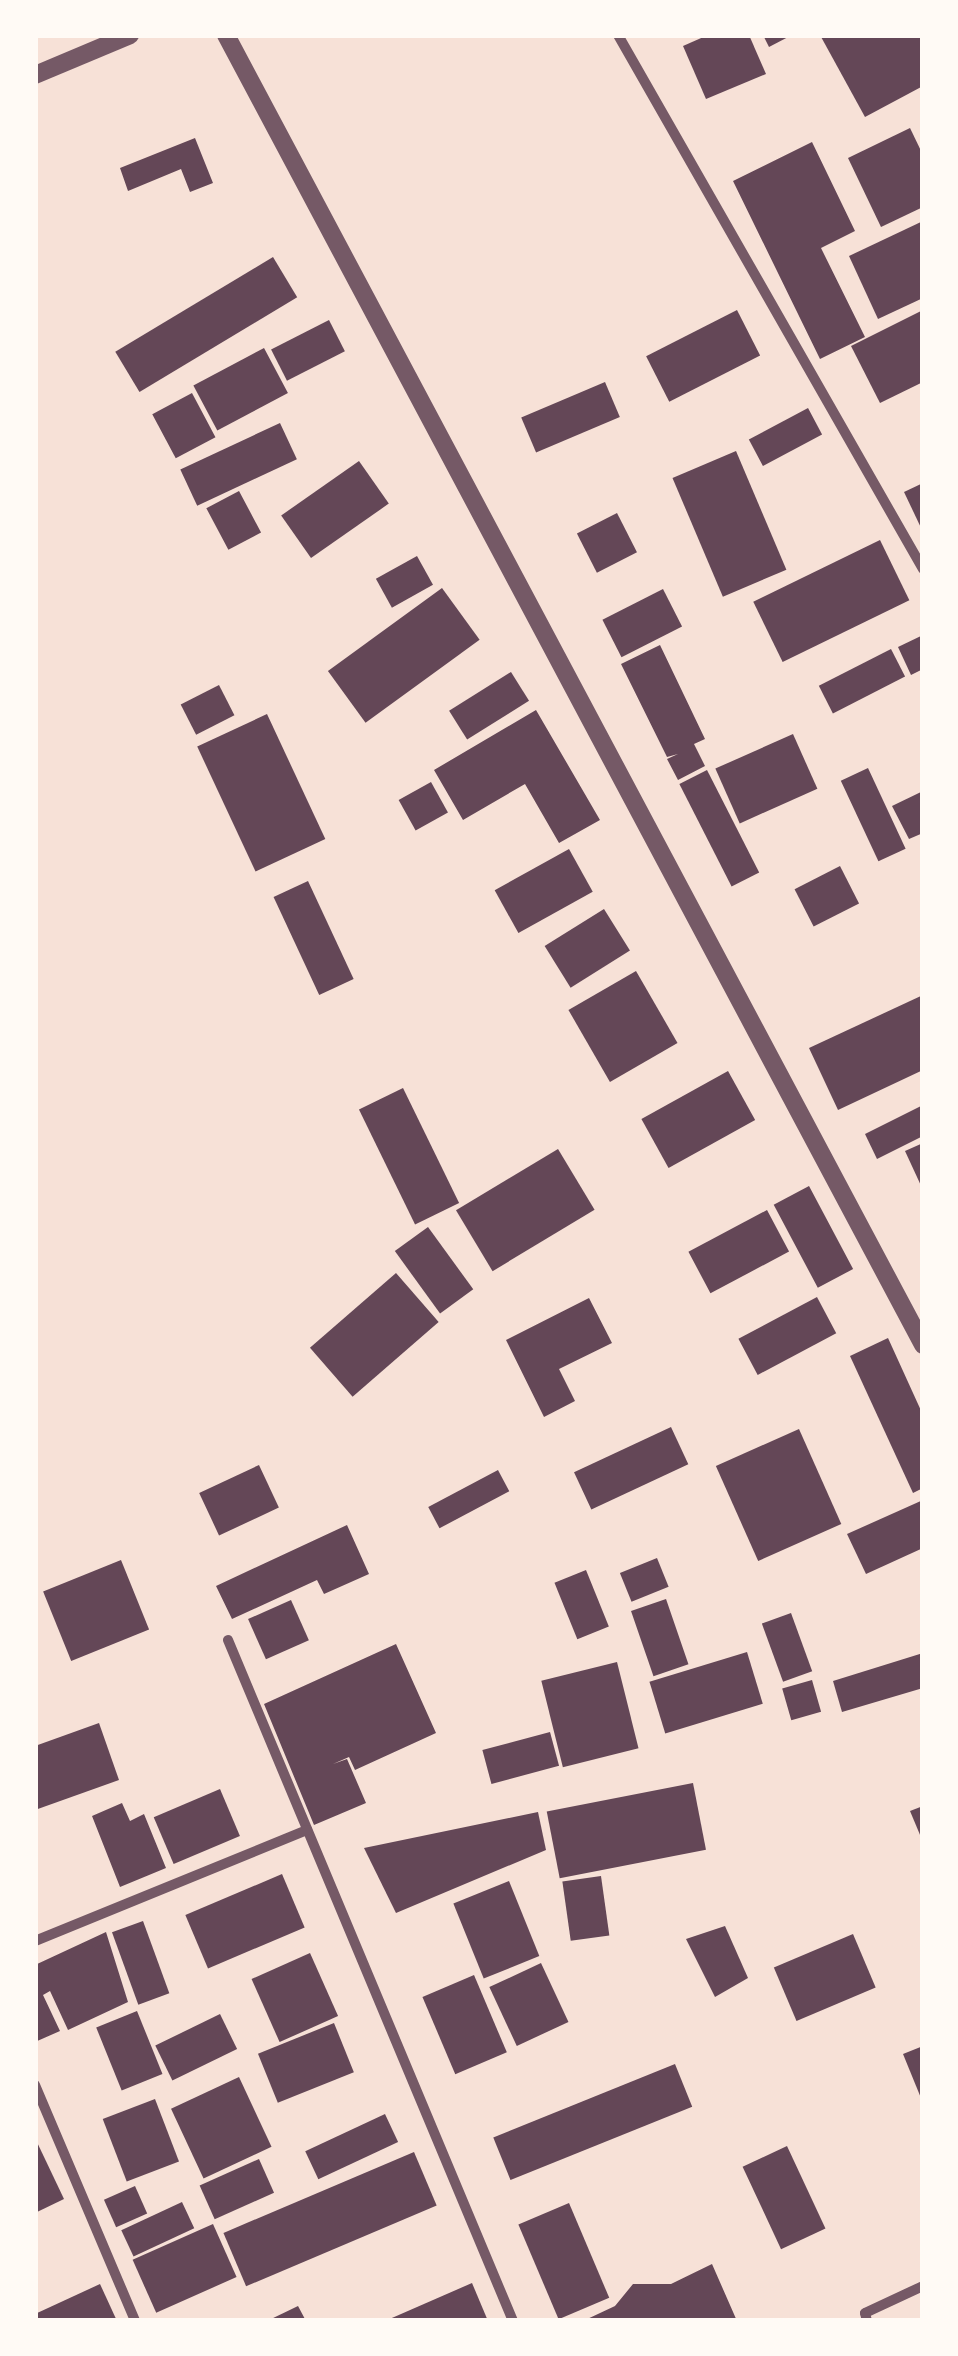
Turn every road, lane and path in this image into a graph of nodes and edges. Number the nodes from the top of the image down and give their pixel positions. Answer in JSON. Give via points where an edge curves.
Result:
{"nodes":[{"id":1,"x":130,"y":35,"type":"edge"},
{"id":2,"x":226,"y":35,"type":"edge"},
{"id":3,"x":618,"y":35,"type":"edge"},
{"id":4,"x":35,"y":75,"type":"edge"},
{"id":5,"x":923,"y":569,"type":"edge"},
{"id":6,"x":923,"y":1345,"type":"edge"},
{"id":7,"x":228,"y":1640,"type":"dead end"},
{"id":8,"x":307,"y":1830,"type":"junction"},
{"id":9,"x":35,"y":1942,"type":"edge"},
{"id":10,"x":35,"y":2084,"type":"edge"},
{"id":11,"x":923,"y":2286,"type":"edge"},
{"id":12,"x":135,"y":2321,"type":"edge"},
{"id":13,"x":513,"y":2321,"type":"edge"},
{"id":14,"x":867,"y":2321,"type":"edge"}],
"edges":[{"from":1,"to":4,"type":"street"},
{"from":2,"to":6,"type":"street"},
{"from":3,"to":5,"type":"street"},
{"from":7,"to":8,"type":"street"},
{"from":8,"to":9,"type":"street"},
{"from":8,"to":13,"type":"street"},
{"from":10,"to":12,"type":"street"},
{"from":11,"to":14,"type":"street","via":[[865,2313]]}]}
